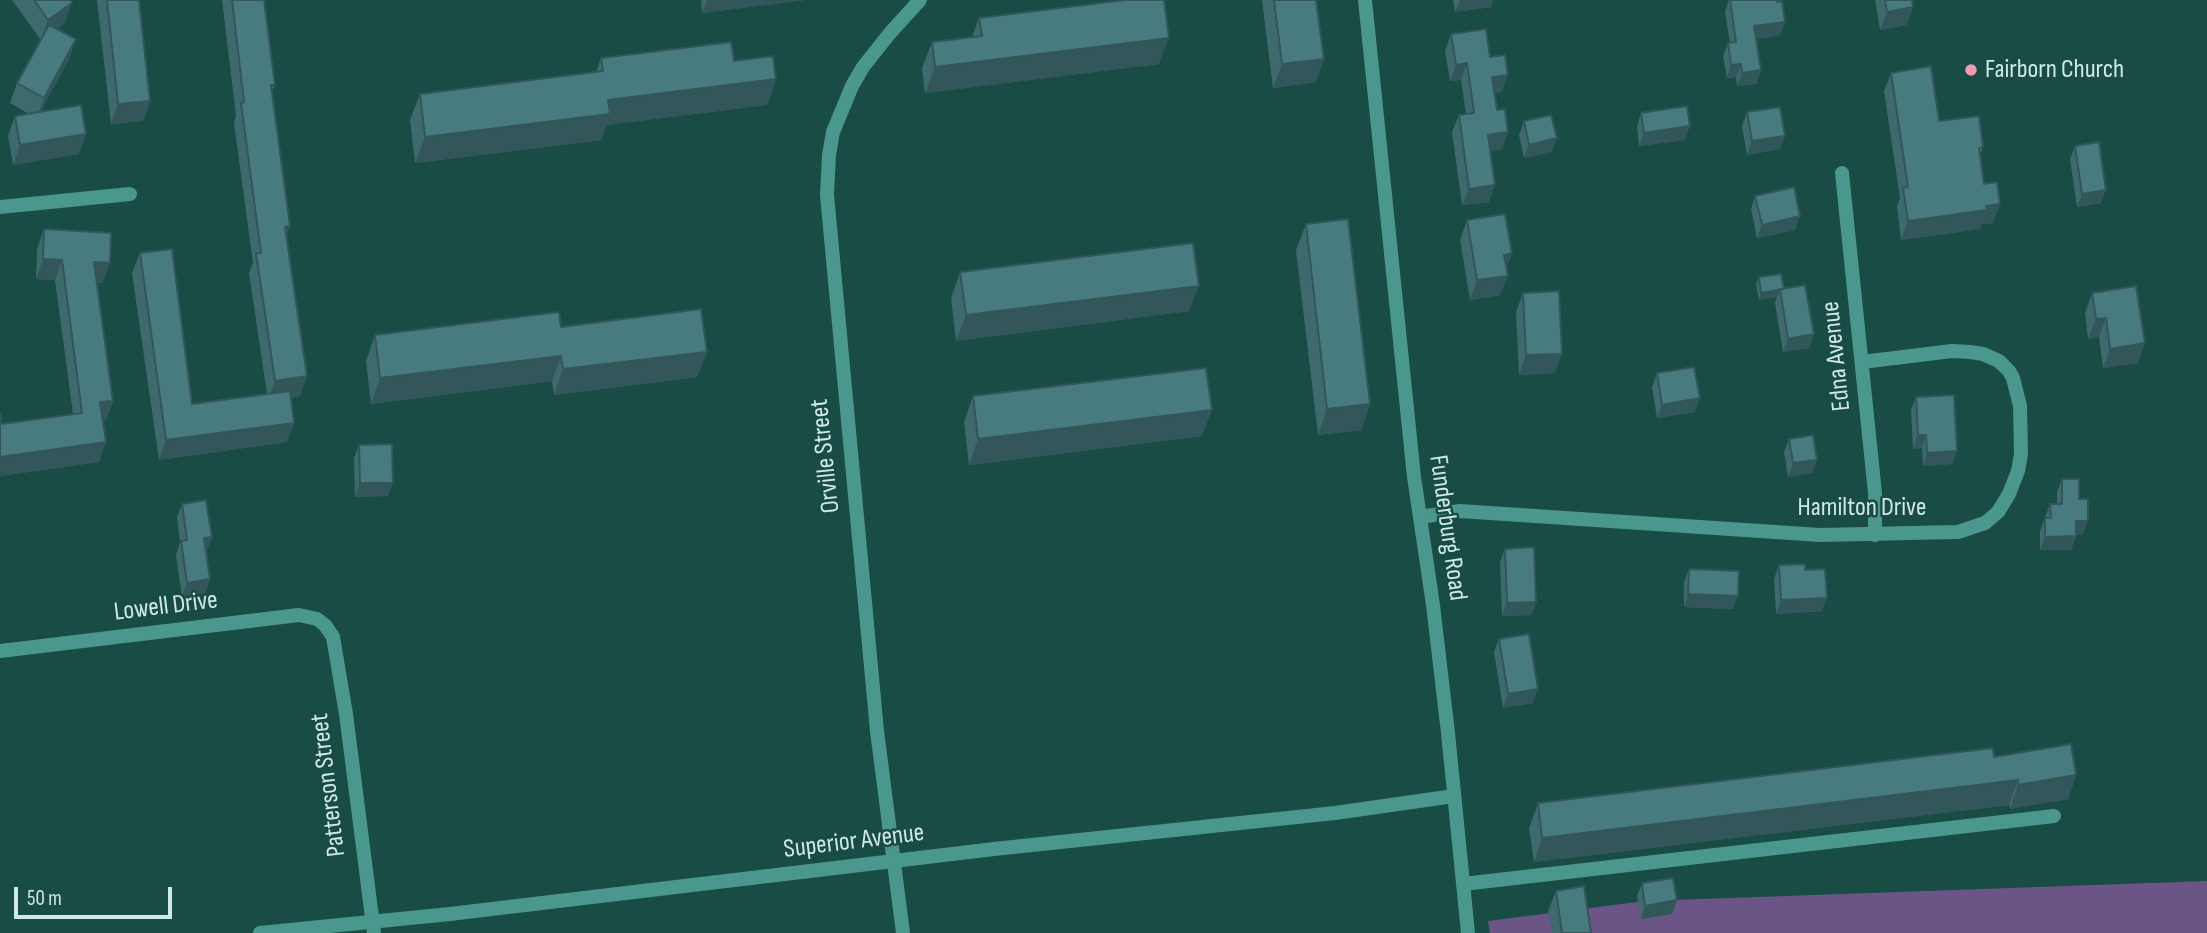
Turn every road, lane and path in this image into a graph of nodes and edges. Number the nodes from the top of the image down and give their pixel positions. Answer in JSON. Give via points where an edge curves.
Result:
{"nodes":[{"id":1,"x":920,"y":0,"type":"edge"},
{"id":2,"x":1365,"y":0,"type":"edge"},
{"id":3,"x":1842,"y":173,"type":"dead end"},
{"id":4,"x":130,"y":194,"type":"dead end"},
{"id":5,"x":0,"y":207,"type":"edge"},
{"id":6,"x":1862,"y":362,"type":"junction"},
{"id":7,"x":1420,"y":517,"type":"junction"},
{"id":8,"x":1875,"y":535,"type":"junction"},
{"id":9,"x":331,"y":632,"type":"joint"},
{"id":10,"x":0,"y":651,"type":"edge"},
{"id":11,"x":1454,"y":796,"type":"junction"},
{"id":12,"x":2054,"y":816,"type":"dead end"},
{"id":13,"x":895,"y":862,"type":"junction"},
{"id":14,"x":1463,"y":884,"type":"junction"},
{"id":15,"x":373,"y":927,"type":"edge"},
{"id":16,"x":260,"y":933,"type":"edge"},
{"id":17,"x":903,"y":933,"type":"edge"},
{"id":18,"x":1468,"y":933,"type":"edge"}],
"edges":[{"from":1,"to":13,"type":"street","name":"Orville Street","via":[[852,86],[833,132],[827,195],[877,731]]},
{"from":2,"to":7,"type":"street","name":"Funderburg Road"},
{"from":3,"to":6,"type":"street","name":"Edna Avenue"},
{"from":4,"to":5,"type":"street"},
{"from":6,"to":8,"type":"street","name":"Edna Avenue"},
{"from":6,"to":8,"type":"street","name":"Hamilton Drive","via":[[1952,351],[1983,354],[2009,370],[2020,406],[2018,471],[1998,512],[1968,530]]},
{"from":7,"to":8,"type":"street","name":"Hamilton Drive","via":[[1460,511]]},
{"from":7,"to":11,"type":"street","name":"Funderburg Road"},
{"from":9,"to":10,"type":"street","name":"Lowell Drive","via":[[317,619],[299,615]]},
{"from":9,"to":15,"type":"street","name":"Patterson Street"},
{"from":11,"to":13,"type":"street","name":"Superior Avenue"},
{"from":11,"to":14,"type":"street","name":"Funderburg Road"},
{"from":12,"to":14,"type":"street"},
{"from":13,"to":15,"type":"street","name":"Superior Avenue"},
{"from":13,"to":17,"type":"street","name":"Orville Street"},
{"from":14,"to":18,"type":"street","name":"Funderburg Road"},
{"from":15,"to":16,"type":"street","name":"Superior Avenue"}]}
